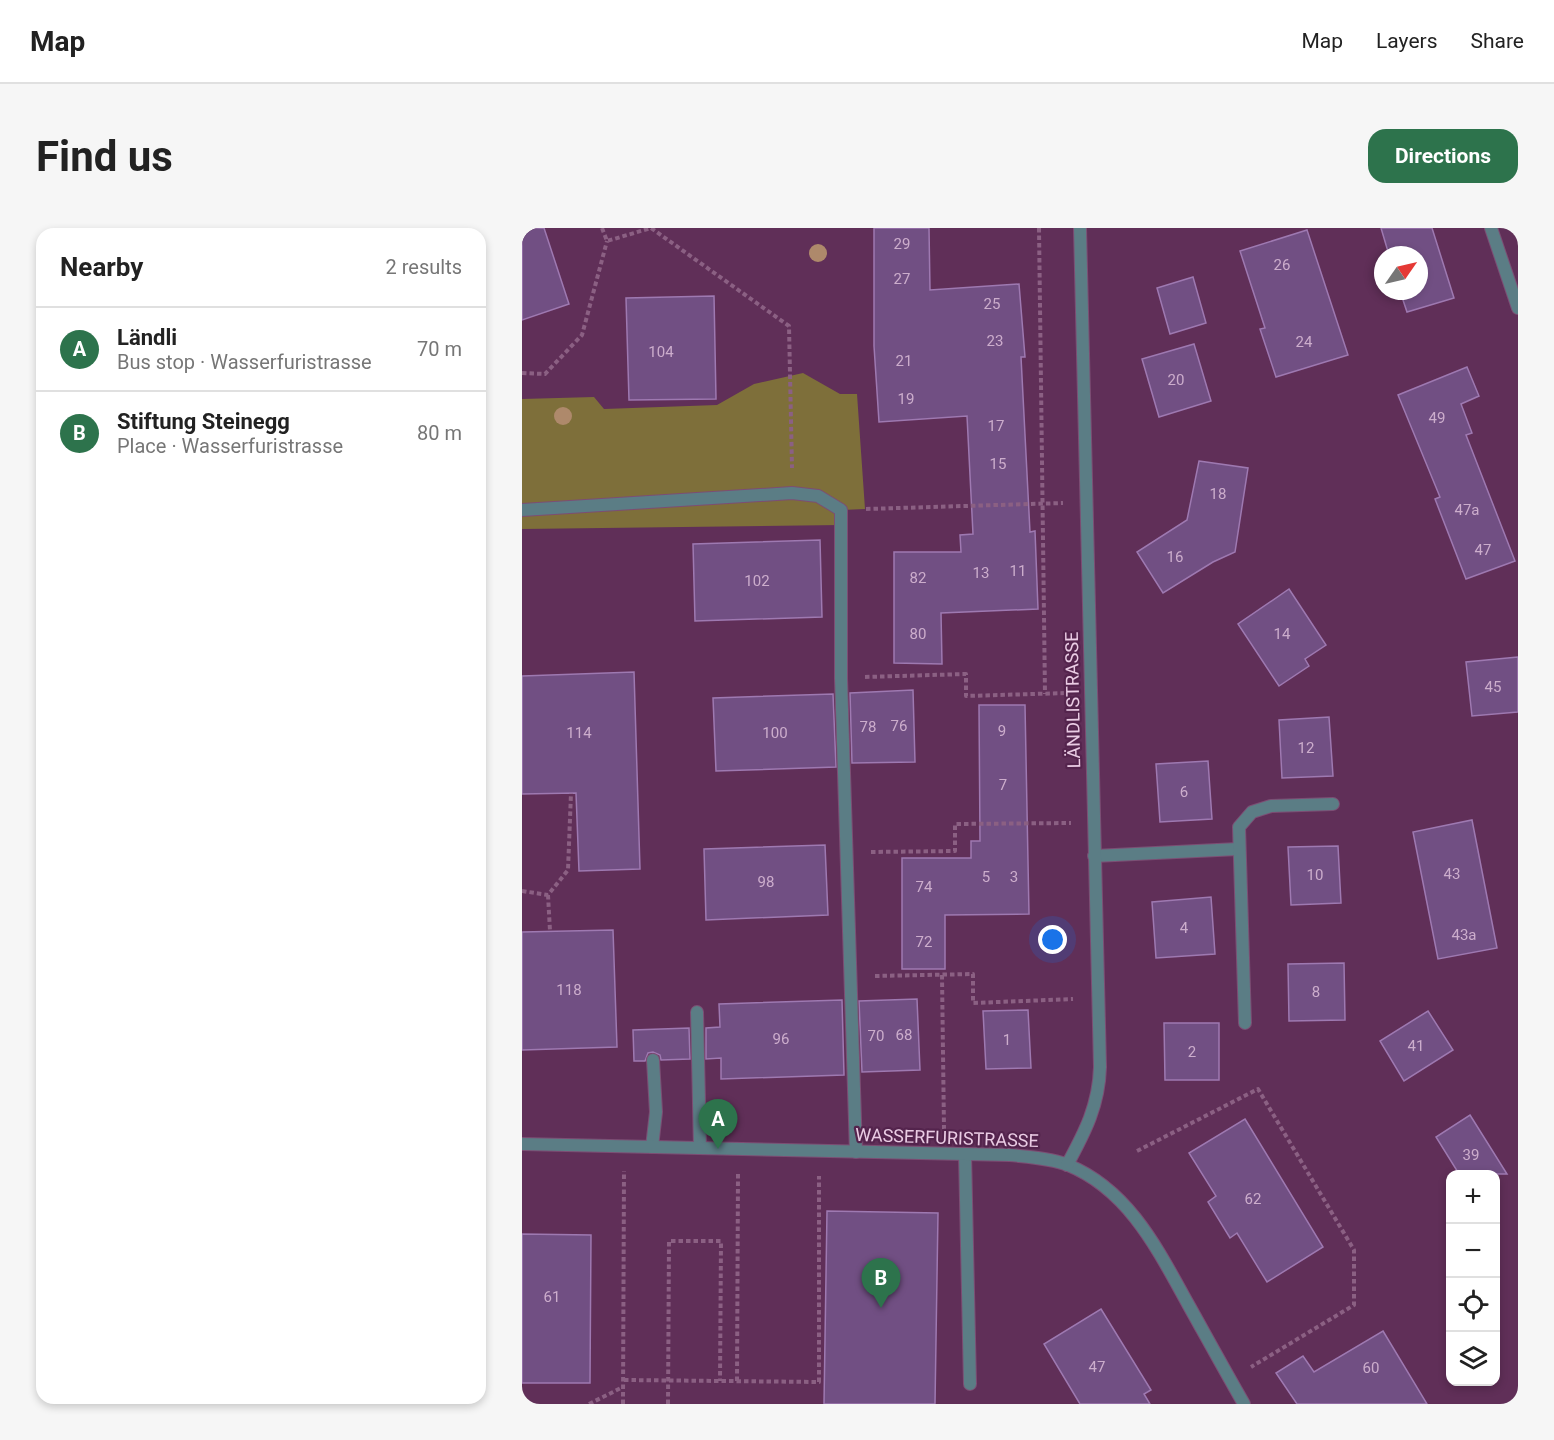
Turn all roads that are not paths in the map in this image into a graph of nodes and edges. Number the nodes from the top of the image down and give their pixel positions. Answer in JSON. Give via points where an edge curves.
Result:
{"nodes":[{"id":1,"x":1080,"y":228,"type":"edge"},
{"id":2,"x":1491,"y":228,"type":"edge"},
{"id":3,"x":1518,"y":308,"type":"edge"},
{"id":4,"x":522,"y":510,"type":"edge"},
{"id":5,"x":1333,"y":804,"type":"dead end"},
{"id":6,"x":1238,"y":849,"type":"junction"},
{"id":7,"x":1094,"y":856,"type":"junction"},
{"id":8,"x":697,"y":1012,"type":"dead end"},
{"id":9,"x":1245,"y":1023,"type":"dead end"},
{"id":10,"x":653,"y":1060,"type":"dead end"},
{"id":11,"x":522,"y":1144,"type":"edge"},
{"id":12,"x":652,"y":1147,"type":"junction"},
{"id":13,"x":700,"y":1148,"type":"junction"},
{"id":14,"x":856,"y":1152,"type":"junction"},
{"id":15,"x":965,"y":1154,"type":"junction"},
{"id":16,"x":1067,"y":1164,"type":"junction"},
{"id":17,"x":970,"y":1384,"type":"dead end"},
{"id":18,"x":1244,"y":1404,"type":"edge"}],
"edges":[{"from":1,"to":7,"type":"street","name":"LÄNDLISTRASSE"},
{"from":2,"to":3,"type":"street"},
{"from":4,"to":14,"type":"street","via":[[792,493],[818,496],[841,510],[841,678]]},
{"from":5,"to":6,"type":"street","via":[[1271,806],[1252,812],[1239,827]]},
{"from":6,"to":7,"type":"street"},
{"from":6,"to":9,"type":"street"},
{"from":7,"to":16,"type":"street","name":"LÄNDLISTRASSE","via":[[1098,1100]]},
{"from":8,"to":13,"type":"street"},
{"from":10,"to":12,"type":"street","via":[[656,1112]]},
{"from":11,"to":12,"type":"street","name":"WASSERFURISTRASSE"},
{"from":12,"to":13,"type":"street","name":"WASSERFURISTRASSE"},
{"from":13,"to":14,"type":"street","name":"WASSERFURISTRASSE"},
{"from":14,"to":15,"type":"street","name":"WASSERFURISTRASSE"},
{"from":15,"to":16,"type":"street","name":"WASSERFURISTRASSE","via":[[1034,1157]]},
{"from":15,"to":17,"type":"street"},
{"from":16,"to":18,"type":"street","name":"WASSERFURISTRASSE","via":[[1104,1186],[1138,1222]]}]}
